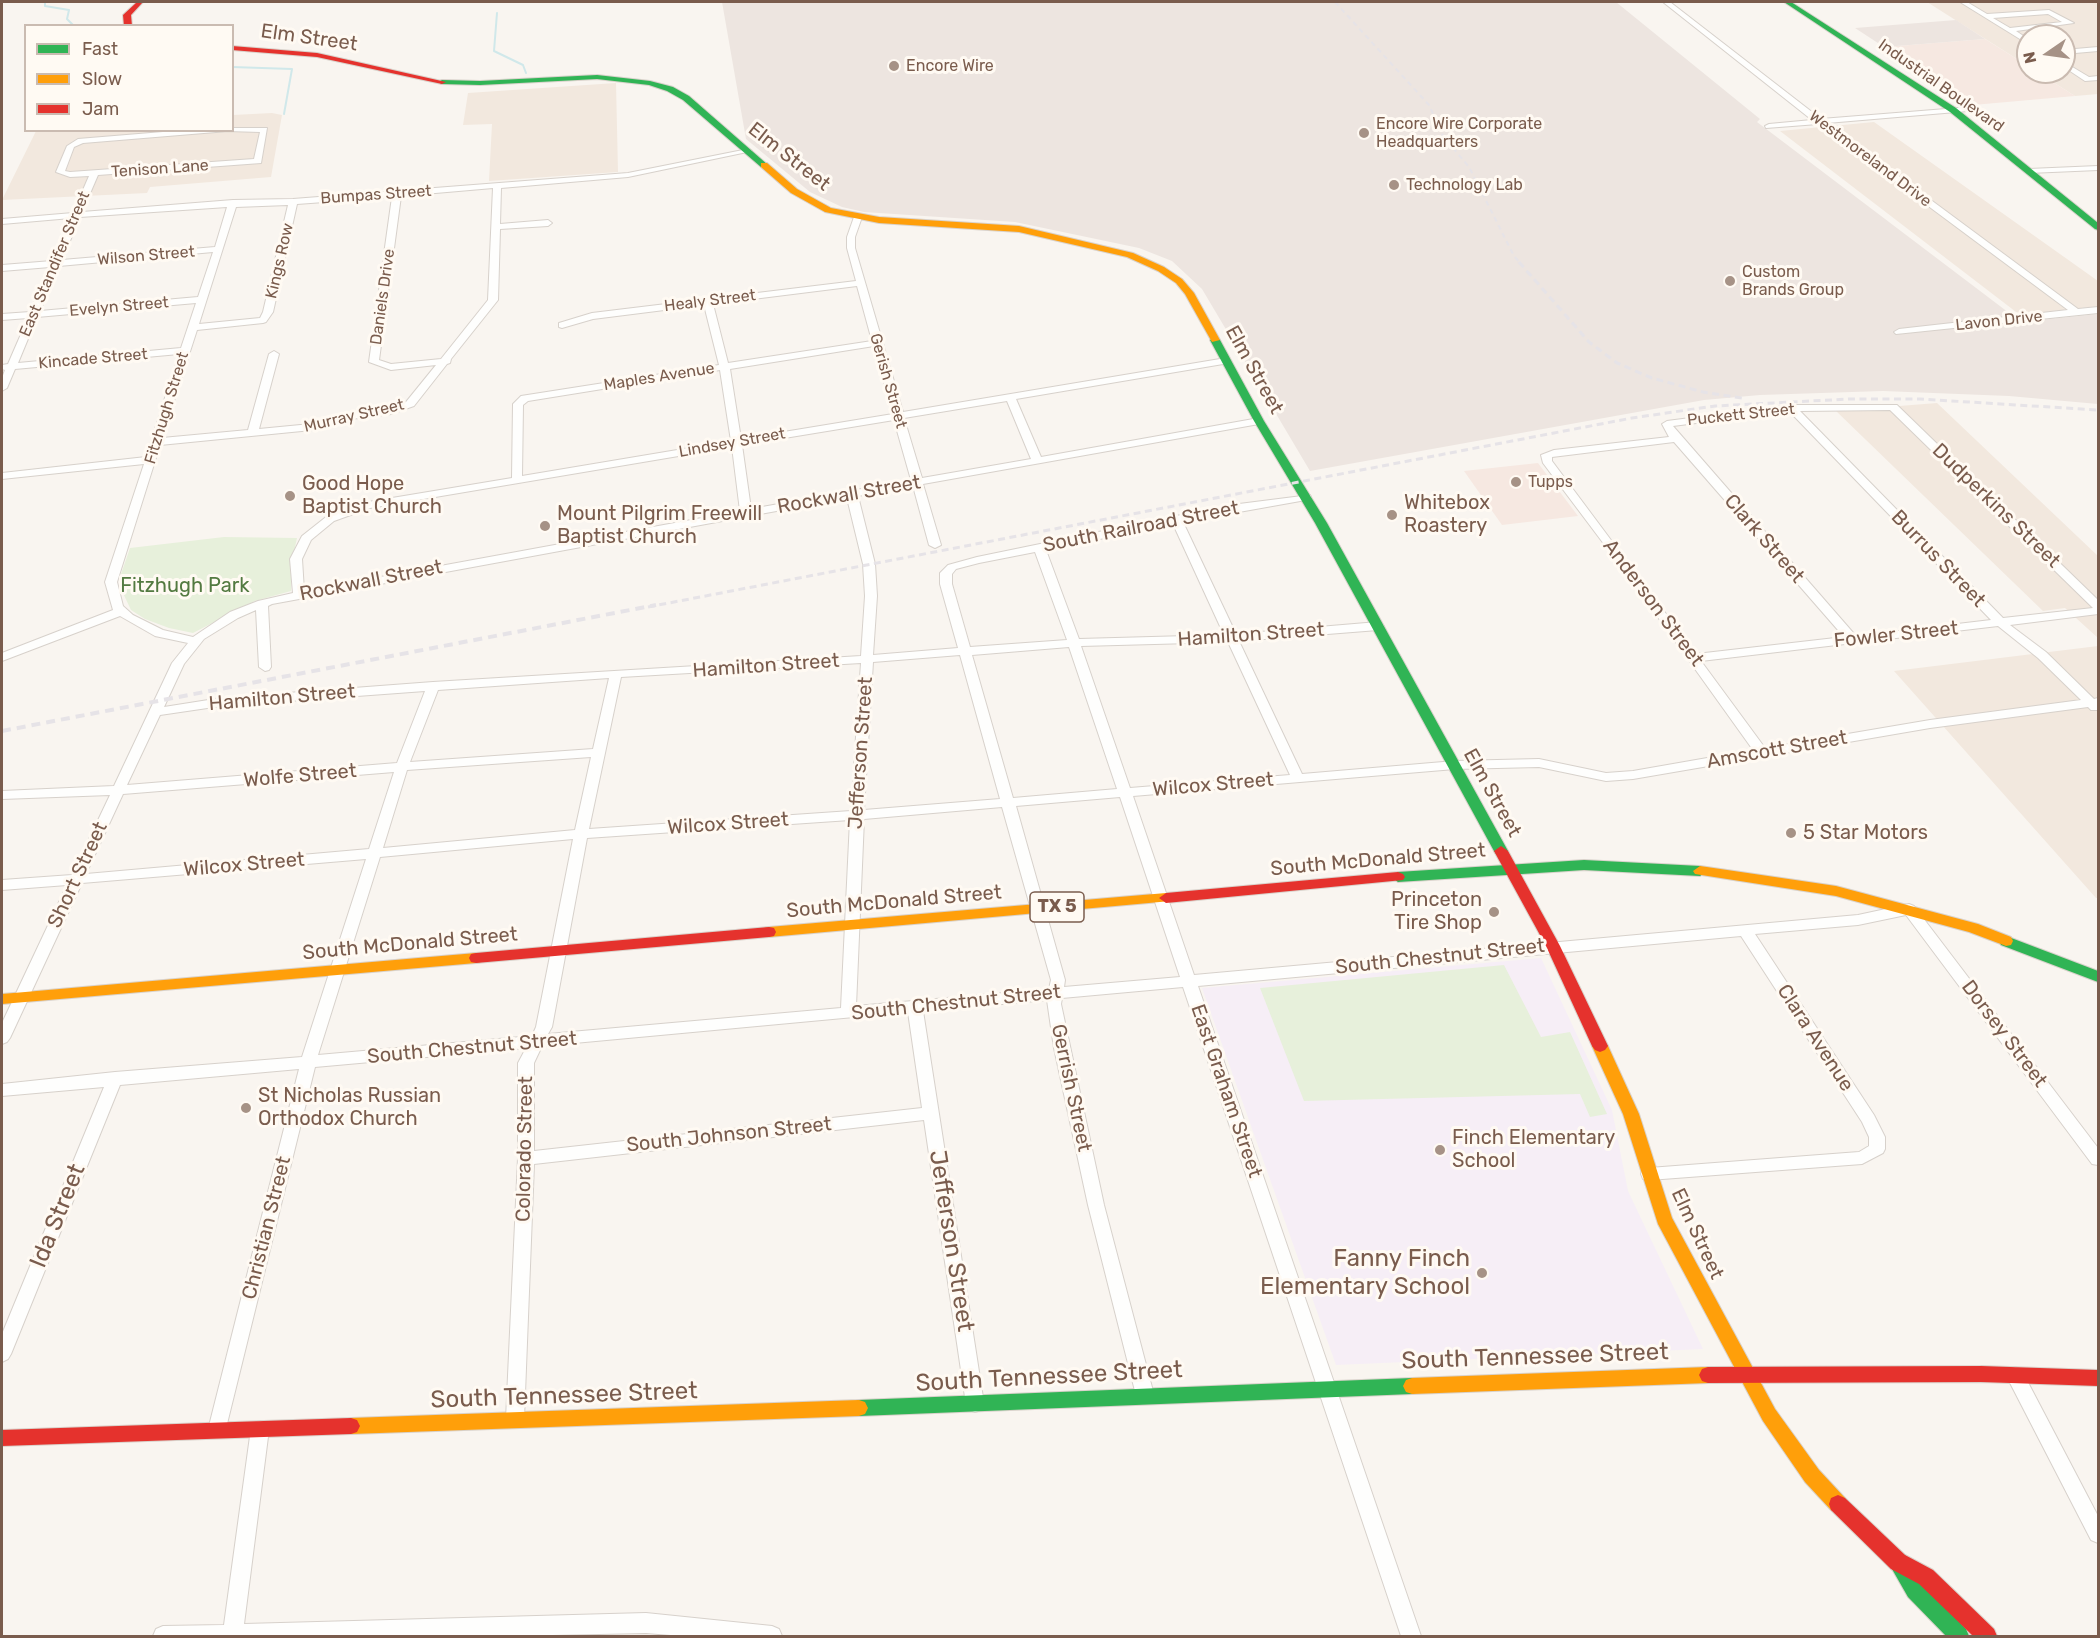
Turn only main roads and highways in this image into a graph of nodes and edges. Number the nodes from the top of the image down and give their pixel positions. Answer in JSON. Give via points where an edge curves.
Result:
{"nodes":[{"id":1,"x":140,"y":2,"type":"edge"},
{"id":2,"x":1787,"y":2,"type":"edge"},
{"id":3,"x":1804,"y":2,"type":"edge"},
{"id":4,"x":128,"y":24,"type":"edge"},
{"id":5,"x":1851,"y":32,"type":"junction"},
{"id":6,"x":1836,"y":33,"type":"junction"},
{"id":7,"x":234,"y":48,"type":"edge"},
{"id":8,"x":2098,"y":211,"type":"edge"},
{"id":9,"x":2098,"y":228,"type":"edge"},
{"id":10,"x":1511,"y":868,"type":"junction"},
{"id":11,"x":2098,"y":977,"type":"edge"},
{"id":12,"x":2,"y":999,"type":"edge"},
{"id":13,"x":1746,"y":1373,"type":"junction"},
{"id":14,"x":2098,"y":1378,"type":"edge"},
{"id":15,"x":2,"y":1438,"type":"edge"},
{"id":16,"x":1898,"y":1562,"type":"junction"},
{"id":17,"x":1959,"y":1636,"type":"edge"},
{"id":18,"x":1987,"y":1636,"type":"edge"}],
"edges":[{"from":1,"to":4,"type":"main road","via":[[127,15]]},
{"from":2,"to":6,"type":"main road","name":"Industrial Boulevard"},
{"from":3,"to":5,"type":"main road","name":"Industrial Boulevard"},
{"from":5,"to":6,"type":"main road"},
{"from":5,"to":8,"type":"main road","name":"Industrial Boulevard","via":[[1968,109]]},
{"from":6,"to":9,"type":"main road","name":"Industrial Boulevard","via":[[1953,110]]},
{"from":7,"to":10,"type":"main road","name":"Elm Street","via":[[317,55],[441,82],[587,77],[644,82],[681,95],[806,200],[828,210],[858,217],[1009,228],[1138,258],[1167,272],[1186,288]]},
{"from":10,"to":11,"type":"main road","name":"South McDonald Street","number":"TX 5","via":[[1612,865],[1714,872],[1836,891],[2000,938]]},
{"from":10,"to":12,"type":"main road","name":"South McDonald Street","number":"TX 5"},
{"from":10,"to":13,"type":"main road","name":"Elm Street","via":[[1553,946],[1631,1114],[1664,1219]]},
{"from":13,"to":14,"type":"main road","name":"South Tennessee Street"},
{"from":13,"to":15,"type":"main road","name":"South Tennessee Street"},
{"from":13,"to":16,"type":"main road","name":"Elm Street","via":[[1780,1432],[1812,1476]]},
{"from":16,"to":17,"type":"main road","via":[[1915,1590]]},
{"from":16,"to":18,"type":"main road","via":[[1926,1577]]}]}
